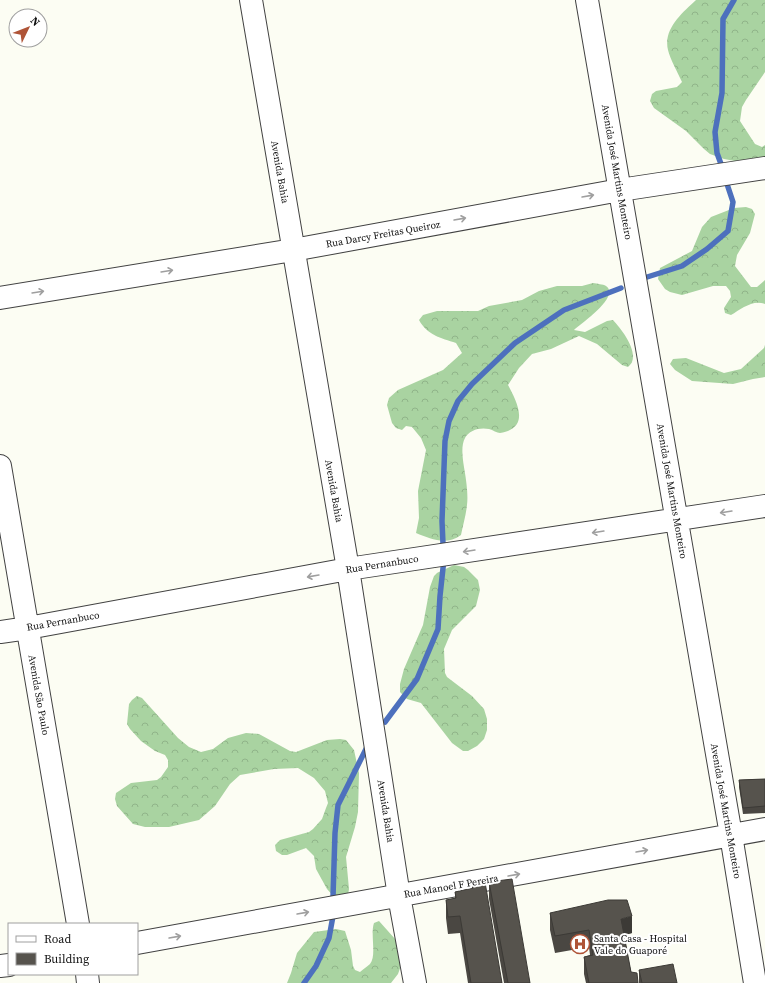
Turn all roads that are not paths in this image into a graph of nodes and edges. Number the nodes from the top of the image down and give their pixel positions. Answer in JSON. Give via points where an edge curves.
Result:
{"nodes":[{"id":1,"x":251,"y":0,"type":"edge"},
{"id":2,"x":587,"y":0,"type":"edge"},
{"id":3,"x":765,"y":168,"type":"edge"},
{"id":4,"x":620,"y":190,"type":"junction"},
{"id":5,"x":293,"y":250,"type":"junction"},
{"id":6,"x":0,"y":298,"type":"edge"},
{"id":7,"x":0,"y":466,"type":"edge"},
{"id":8,"x":765,"y":506,"type":"edge"},
{"id":9,"x":677,"y":520,"type":"junction"},
{"id":10,"x":348,"y":569,"type":"junction"},
{"id":11,"x":28,"y":628,"type":"junction"},
{"id":12,"x":0,"y":632,"type":"edge"},
{"id":13,"x":765,"y":829,"type":"edge"},
{"id":14,"x":731,"y":835,"type":"junction"},
{"id":15,"x":399,"y":896,"type":"junction"},
{"id":16,"x":78,"y":923,"type":"edge"},
{"id":17,"x":138,"y":944,"type":"edge"},
{"id":18,"x":415,"y":983,"type":"edge"},
{"id":19,"x":755,"y":983,"type":"edge"}],
"edges":[{"from":1,"to":5,"type":"street","name":"Avenida Bahia"},
{"from":2,"to":4,"type":"street","name":"Avenida José Martins Monteiro"},
{"from":3,"to":4,"type":"street","name":"Rua Darcy Freitas Queiroz"},
{"from":5,"to":4,"type":"street","name":"Rua Darcy Freitas Queiroz","one_way":true},
{"from":4,"to":9,"type":"street","name":"Avenida José Martins Monteiro"},
{"from":6,"to":5,"type":"street","name":"Rua Darcy Freitas Queiroz","one_way":true},
{"from":5,"to":10,"type":"street","name":"Avenida Bahia"},
{"from":7,"to":11,"type":"street","name":"Avenida São Paulo"},
{"from":8,"to":9,"type":"street","name":"Rua Pernanbuco","one_way":true},
{"from":9,"to":10,"type":"street","name":"Rua Pernanbuco","one_way":true},
{"from":9,"to":14,"type":"street","name":"Avenida José Martins Monteiro"},
{"from":10,"to":11,"type":"street","name":"Rua Pernanbuco","one_way":true},
{"from":10,"to":15,"type":"street","name":"Avenida Bahia"},
{"from":11,"to":12,"type":"street","name":"Rua Pernanbuco"},
{"from":11,"to":16,"type":"street","name":"Avenida São Paulo"},
{"from":13,"to":14,"type":"street","name":"Rua Manoel F Pereira"},
{"from":15,"to":14,"type":"street","name":"Rua Manoel F Pereira","one_way":true},
{"from":14,"to":19,"type":"street","name":"Avenida José Martins Monteiro"},
{"from":17,"to":15,"type":"street","name":"Rua Manoel F Pereira","one_way":true},
{"from":15,"to":18,"type":"street","name":"Avenida Bahia"}]}
